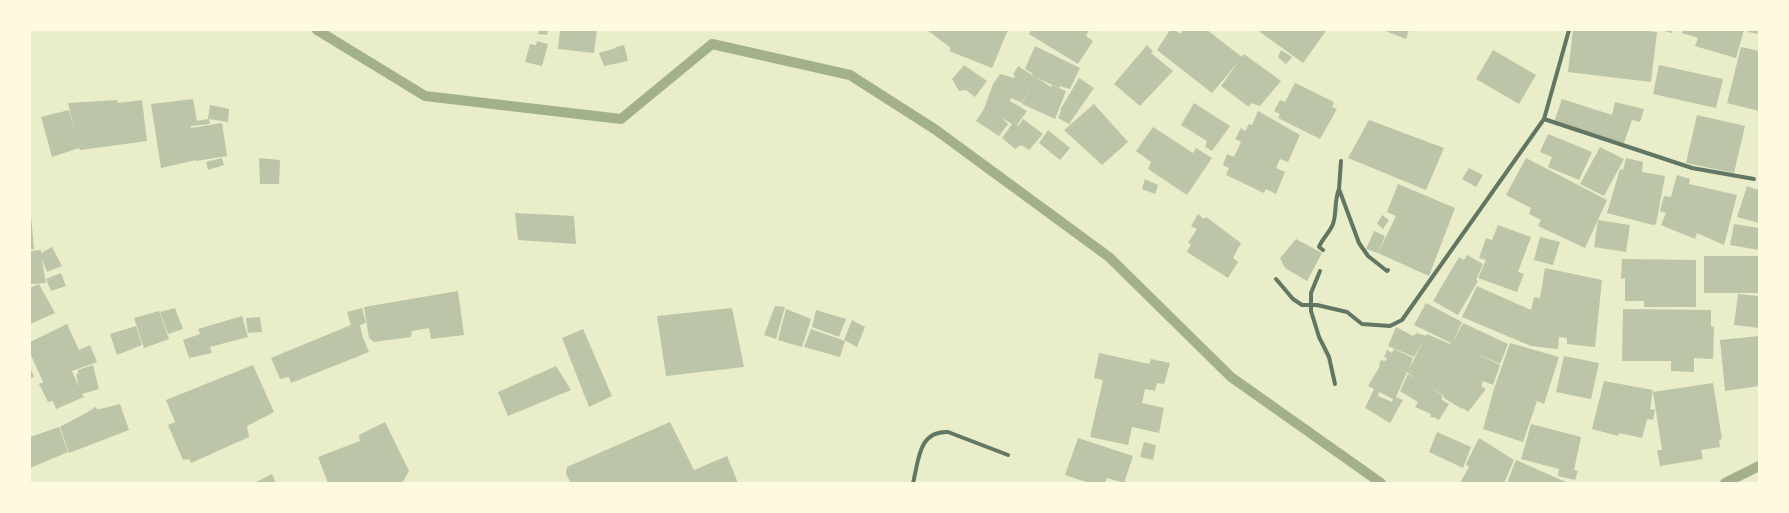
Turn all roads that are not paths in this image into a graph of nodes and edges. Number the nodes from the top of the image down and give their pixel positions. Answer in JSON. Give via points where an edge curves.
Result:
{"nodes":[{"id":1,"x":1569,"y":30,"type":"edge"},
{"id":2,"x":1544,"y":119,"type":"junction"},
{"id":3,"x":1341,"y":161,"type":"dead end"},
{"id":4,"x":1754,"y":179,"type":"dead end"},
{"id":5,"x":1339,"y":189,"type":"junction"},
{"id":6,"x":1324,"y":250,"type":"dead end"},
{"id":7,"x":1388,"y":270,"type":"dead end"},
{"id":8,"x":1320,"y":271,"type":"dead end"},
{"id":9,"x":1276,"y":279,"type":"dead end"},
{"id":10,"x":1335,"y":384,"type":"dead end"},
{"id":11,"x":1008,"y":455,"type":"dead end"},
{"id":12,"x":913,"y":483,"type":"edge"}],
"edges":[{"from":1,"to":2,"type":"street"},
{"from":2,"to":4,"type":"street","via":[[1692,168]]},
{"from":2,"to":9,"type":"street","via":[[1402,320],[1390,326],[1362,324],[1347,312],[1317,305],[1302,305],[1293,300]]},
{"from":3,"to":5,"type":"street"},
{"from":5,"to":6,"type":"street","via":[[1335,199],[1332,227],[1319,247]]},
{"from":5,"to":7,"type":"street","via":[[1359,243],[1378,264],[1387,272]]},
{"from":8,"to":10,"type":"street","via":[[1312,293],[1311,311],[1318,337],[1329,357]]},
{"from":11,"to":12,"type":"street","via":[[948,432],[939,432],[930,435],[923,446]]}]}
